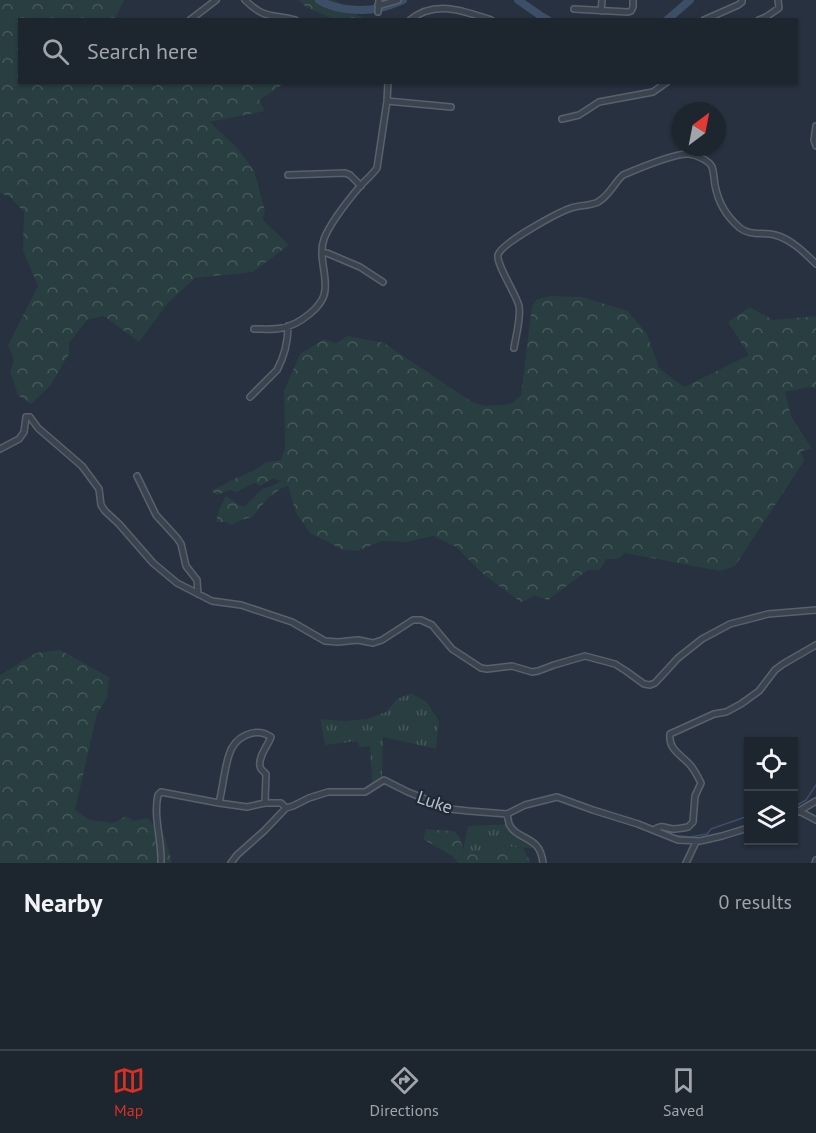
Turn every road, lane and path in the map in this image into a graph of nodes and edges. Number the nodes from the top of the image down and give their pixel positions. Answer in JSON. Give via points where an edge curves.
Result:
{"nodes":[{"id":1,"x":216,"y":0,"type":"edge"},
{"id":2,"x":245,"y":0,"type":"edge"},
{"id":3,"x":398,"y":0,"type":"edge"},
{"id":4,"x":602,"y":0,"type":"edge"},
{"id":5,"x":633,"y":0,"type":"edge"},
{"id":6,"x":742,"y":0,"type":"edge"},
{"id":7,"x":778,"y":0,"type":"edge"},
{"id":8,"x":378,"y":7,"type":"edge"},
{"id":9,"x":574,"y":9,"type":"dead end"},
{"id":10,"x":602,"y":11,"type":"junction"},
{"id":11,"x":193,"y":18,"type":"edge"},
{"id":12,"x":283,"y":18,"type":"edge"},
{"id":13,"x":411,"y":18,"type":"edge"},
{"id":14,"x":486,"y":18,"type":"edge"},
{"id":15,"x":709,"y":18,"type":"edge"},
{"id":16,"x":764,"y":18,"type":"edge"},
{"id":17,"x":388,"y":84,"type":"edge"},
{"id":18,"x":664,"y":84,"type":"edge"},
{"id":19,"x":387,"y":101,"type":"junction"},
{"id":20,"x":451,"y":107,"type":"dead end"},
{"id":21,"x":562,"y":119,"type":"dead end"},
{"id":22,"x":816,"y":126,"type":"edge"},
{"id":23,"x":816,"y":146,"type":"edge"},
{"id":24,"x":288,"y":175,"type":"dead end"},
{"id":25,"x":361,"y":186,"type":"junction"},
{"id":26,"x":322,"y":253,"type":"junction"},
{"id":27,"x":816,"y":264,"type":"edge"},
{"id":28,"x":383,"y":282,"type":"dead end"},
{"id":29,"x":288,"y":326,"type":"junction"},
{"id":30,"x":254,"y":329,"type":"dead end"},
{"id":31,"x":514,"y":348,"type":"dead end"},
{"id":32,"x":250,"y":397,"type":"dead end"},
{"id":33,"x":0,"y":449,"type":"edge"},
{"id":34,"x":137,"y":476,"type":"dead end"},
{"id":35,"x":198,"y":594,"type":"junction"},
{"id":36,"x":816,"y":610,"type":"edge"},
{"id":37,"x":816,"y":645,"type":"edge"},
{"id":38,"x":816,"y":801,"type":"edge"},
{"id":39,"x":219,"y":803,"type":"junction"},
{"id":40,"x":265,"y":803,"type":"junction"},
{"id":41,"x":286,"y":808,"type":"junction"},
{"id":42,"x":798,"y":812,"type":"edge"},
{"id":43,"x":507,"y":814,"type":"junction"},
{"id":44,"x":798,"y":814,"type":"edge"},
{"id":45,"x":816,"y":820,"type":"edge"},
{"id":46,"x":744,"y":829,"type":"edge"},
{"id":47,"x":654,"y":830,"type":"junction"},
{"id":48,"x":696,"y":842,"type":"junction"},
{"id":49,"x":161,"y":863,"type":"edge"},
{"id":50,"x":231,"y":863,"type":"edge"},
{"id":51,"x":543,"y":863,"type":"edge"},
{"id":52,"x":686,"y":863,"type":"edge"}],
"edges":[{"from":1,"to":11,"type":"street"},
{"from":2,"to":12,"type":"street","via":[[257,11]]},
{"from":3,"to":8,"type":"street"},
{"from":4,"to":10,"type":"street"},
{"from":5,"to":10,"type":"street","via":[[631,11]]},
{"from":6,"to":15,"type":"street"},
{"from":7,"to":16,"type":"street","via":[[779,8]]},
{"from":9,"to":10,"type":"street"},
{"from":13,"to":14,"type":"street","via":[[424,7],[443,4]]},
{"from":17,"to":19,"type":"street"},
{"from":18,"to":21,"type":"street","via":[[653,92],[599,102],[579,115]]},
{"from":19,"to":20,"type":"street"},
{"from":19,"to":25,"type":"street","via":[[377,168]]},
{"from":22,"to":23,"type":"street"},
{"from":24,"to":25,"type":"street","via":[[345,173]]},
{"from":25,"to":26,"type":"street","via":[[325,237]]},
{"from":26,"to":28,"type":"street","via":[[360,267]]},
{"from":26,"to":29,"type":"street","via":[[324,295],[312,313]]},
{"from":27,"to":31,"type":"street","via":[[776,235],[747,232],[738,226],[720,204],[709,163],[687,154],[670,158],[623,175],[597,203],[547,219],[506,244],[498,260],[519,306]]},
{"from":29,"to":30,"type":"street"},
{"from":29,"to":32,"type":"street","via":[[277,370]]},
{"from":33,"to":35,"type":"street","via":[[19,439],[26,417],[30,417],[82,466],[99,489],[105,511],[153,563]]},
{"from":34,"to":35,"type":"street","via":[[156,514],[181,544],[186,566],[197,580]]},
{"from":35,"to":36,"type":"street","via":[[292,622],[325,642],[373,643],[413,620],[421,620],[432,625],[452,649],[481,668],[512,666],[532,672],[585,656],[615,664],[650,685],[702,639],[730,624],[768,614]]},
{"from":37,"to":47,"type":"street","via":[[775,670],[759,691],[741,704],[670,734],[672,748],[701,783],[695,796],[693,822],[688,827],[658,826]]},
{"from":38,"to":42,"type":"street"},
{"from":39,"to":40,"type":"street","via":[[247,807]]},
{"from":39,"to":40,"type":"street","via":[[229,753],[245,735],[265,733],[271,737],[259,765],[266,774]]},
{"from":39,"to":49,"type":"street","via":[[160,793],[156,809]]},
{"from":40,"to":41,"type":"street","via":[[281,803]]},
{"from":41,"to":43,"type":"street","name":"Luke","via":[[328,792],[365,792],[384,780],[450,809]]},
{"from":41,"to":50,"type":"street","name":"Luke"},
{"from":43,"to":47,"type":"street","name":"Luke","via":[[557,797]]},
{"from":43,"to":51,"type":"street","via":[[511,827],[537,845]]},
{"from":44,"to":45,"type":"street"},
{"from":46,"to":48,"type":"street"},
{"from":47,"to":48,"type":"street","name":"Luke","via":[[678,840]]},
{"from":48,"to":52,"type":"street"}]}
